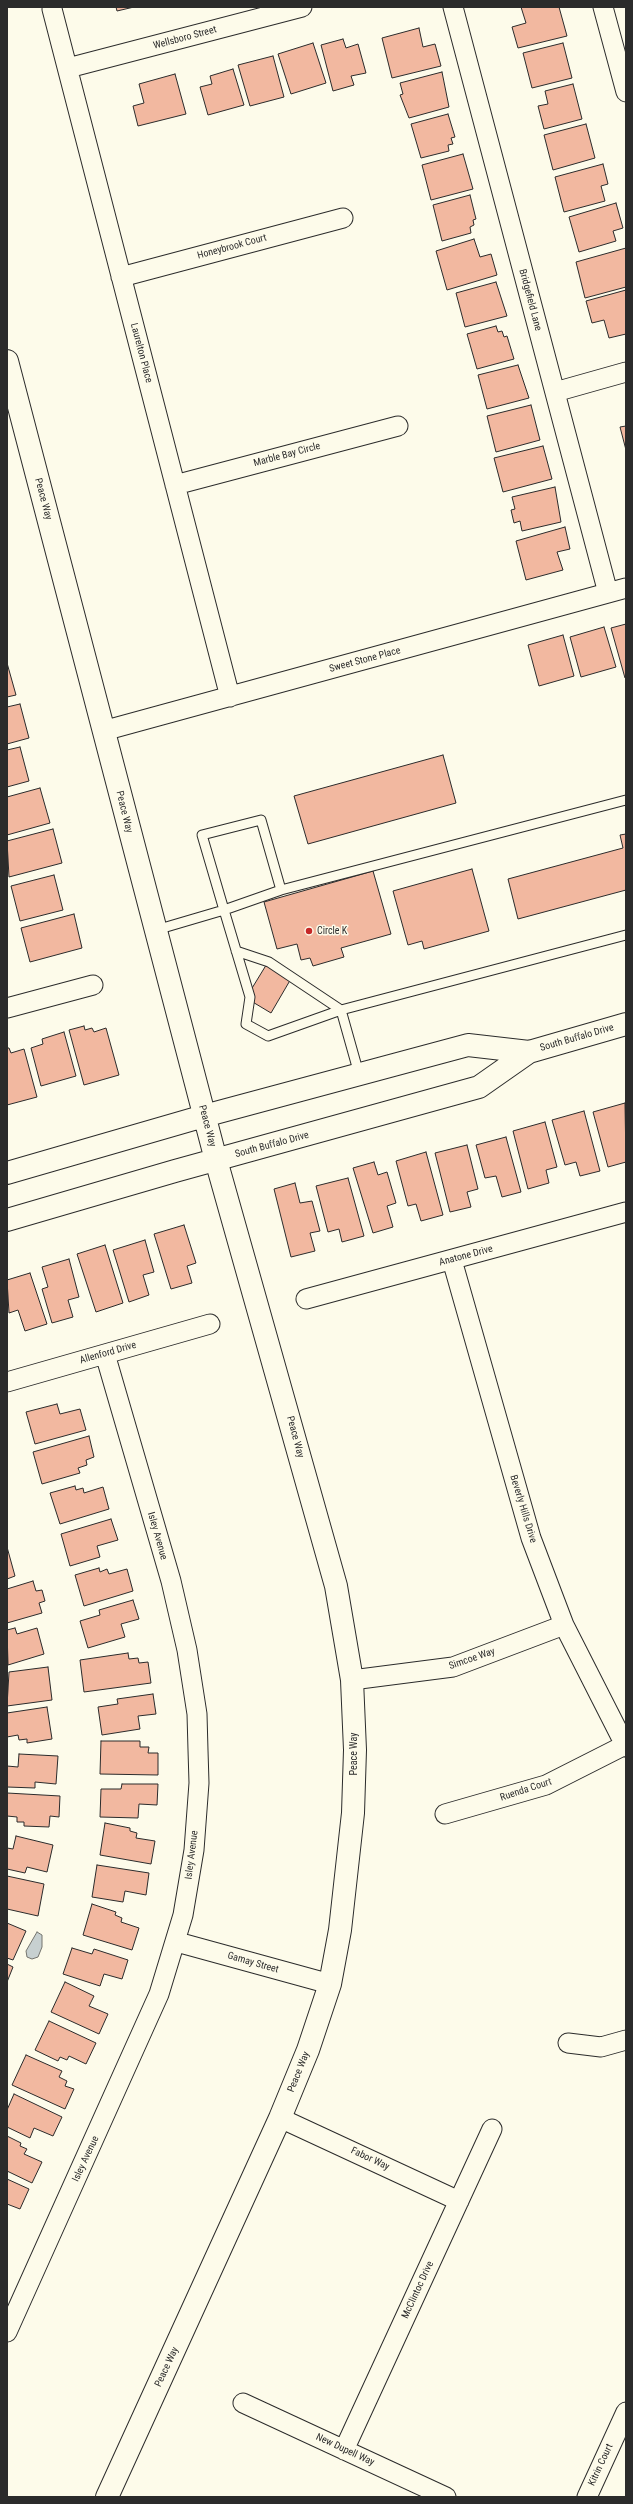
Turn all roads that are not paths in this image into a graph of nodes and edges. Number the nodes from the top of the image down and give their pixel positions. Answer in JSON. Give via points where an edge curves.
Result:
{"nodes":[{"id":1,"x":302,"y":7,"type":"edge"},
{"id":2,"x":453,"y":7,"type":"edge"},
{"id":3,"x":603,"y":7,"type":"edge"},
{"id":4,"x":52,"y":9,"type":"dead end"},
{"id":5,"x":68,"y":68,"type":"junction"},
{"id":6,"x":626,"y":92,"type":"edge"},
{"id":7,"x":343,"y":218,"type":"dead end"},
{"id":8,"x":121,"y":276,"type":"junction"},
{"id":9,"x":7,"y":361,"type":"edge"},
{"id":10,"x":626,"y":372,"type":"edge"},
{"id":11,"x":555,"y":392,"type":"junction"},
{"id":12,"x":398,"y":426,"type":"dead end"},
{"id":13,"x":175,"y":485,"type":"junction"},
{"id":14,"x":626,"y":588,"type":"edge"},
{"id":15,"x":608,"y":593,"type":"junction"},
{"id":16,"x":230,"y":697,"type":"junction"},
{"id":17,"x":103,"y":731,"type":"junction"},
{"id":18,"x":626,"y":800,"type":"edge"},
{"id":19,"x":281,"y":890,"type":"junction"},
{"id":20,"x":224,"y":910,"type":"junction"},
{"id":21,"x":155,"y":930,"type":"junction"},
{"id":22,"x":626,"y":935,"type":"edge"},
{"id":23,"x":236,"y":951,"type":"junction"},
{"id":24,"x":93,"y":985,"type":"dead end"},
{"id":25,"x":7,"y":1008,"type":"edge"},
{"id":26,"x":341,"y":1010,"type":"junction"},
{"id":27,"x":626,"y":1024,"type":"edge"},
{"id":28,"x":529,"y":1052,"type":"junction"},
{"id":29,"x":360,"y":1075,"type":"junction"},
{"id":30,"x":204,"y":1116,"type":"junction"},
{"id":31,"x":216,"y":1160,"type":"junction"},
{"id":32,"x":7,"y":1173,"type":"edge"},
{"id":33,"x":626,"y":1212,"type":"edge"},
{"id":34,"x":7,"y":1220,"type":"edge"},
{"id":35,"x":452,"y":1260,"type":"junction"},
{"id":36,"x":306,"y":1299,"type":"dead end"},
{"id":37,"x":210,"y":1324,"type":"dead end"},
{"id":38,"x":105,"y":1354,"type":"junction"},
{"id":39,"x":7,"y":1382,"type":"edge"},
{"id":40,"x":564,"y":1625,"type":"junction"},
{"id":41,"x":352,"y":1680,"type":"junction"},
{"id":42,"x":625,"y":1746,"type":"edge"},
{"id":43,"x":445,"y":1814,"type":"dead end"},
{"id":44,"x":176,"y":1942,"type":"junction"},
{"id":45,"x":330,"y":1984,"type":"junction"},
{"id":46,"x":626,"y":2040,"type":"edge"},
{"id":47,"x":568,"y":2043,"type":"dead end"},
{"id":48,"x":280,"y":2118,"type":"junction"},
{"id":49,"x":492,"y":2129,"type":"dead end"},
{"id":50,"x":459,"y":2201,"type":"junction"},
{"id":51,"x":7,"y":2332,"type":"edge"},
{"id":52,"x":243,"y":2403,"type":"dead end"},
{"id":53,"x":626,"y":2412,"type":"edge"},
{"id":54,"x":344,"y":2450,"type":"junction"},
{"id":55,"x":108,"y":2497,"type":"edge"},
{"id":56,"x":446,"y":2497,"type":"edge"},
{"id":57,"x":587,"y":2497,"type":"edge"}],
"edges":[{"from":1,"to":5,"type":"street","name":"Wellsboro Street"},
{"from":2,"to":11,"type":"street","name":"Bridgefield Lane"},
{"from":3,"to":6,"type":"street"},
{"from":4,"to":5,"type":"street","name":"Laurelton Place"},
{"from":5,"to":8,"type":"street","name":"Laurelton Place"},
{"from":7,"to":8,"type":"street","name":"Honeybrook Court"},
{"from":8,"to":13,"type":"street","name":"Laurelton Place"},
{"from":9,"to":17,"type":"main road","name":"Peace Way"},
{"from":10,"to":11,"type":"street"},
{"from":11,"to":15,"type":"street","name":"Bridgefield Lane"},
{"from":12,"to":13,"type":"street","name":"Marble Bay Circle"},
{"from":13,"to":16,"type":"street","name":"Laurelton Place"},
{"from":14,"to":15,"type":"street","name":"Sweet Stone Place"},
{"from":15,"to":16,"type":"street","name":"Sweet Stone Place"},
{"from":16,"to":17,"type":"street","name":"Sweet Stone Place"},
{"from":17,"to":21,"type":"main road","name":"Peace Way"},
{"from":18,"to":19,"type":"lane"},
{"from":19,"to":20,"type":"lane"},
{"from":19,"to":20,"type":"lane","via":[[260,820],[202,835]]},
{"from":20,"to":21,"type":"lane"},
{"from":20,"to":23,"type":"lane"},
{"from":21,"to":30,"type":"main road","name":"Peace Way"},
{"from":22,"to":26,"type":"lane"},
{"from":23,"to":26,"type":"lane","via":[[269,962]]},
{"from":23,"to":26,"type":"lane","via":[[250,997],[246,1024],[268,1036]]},
{"from":24,"to":25,"type":"street"},
{"from":26,"to":29,"type":"lane"},
{"from":27,"to":28,"type":"main road","name":"South Buffalo Drive"},
{"from":28,"to":29,"type":"main road","name":"South Buffalo Drive","via":[[468,1045]]},
{"from":28,"to":31,"type":"main road","name":"South Buffalo Drive","via":[[479,1087]]},
{"from":29,"to":30,"type":"main road","name":"South Buffalo Drive"},
{"from":30,"to":31,"type":"main road","name":"Peace Way"},
{"from":30,"to":32,"type":"main road","name":"South Buffalo Drive"},
{"from":31,"to":34,"type":"main road","name":"South Buffalo Drive"},
{"from":31,"to":41,"type":"main road","name":"Peace Way","via":[[336,1586]]},
{"from":33,"to":35,"type":"street","name":"Anatone Drive"},
{"from":35,"to":36,"type":"street","name":"Anatone Drive"},
{"from":35,"to":40,"type":"street","name":"Beverly Hills Drive","via":[[531,1538]]},
{"from":37,"to":38,"type":"street","name":"Allenford Drive"},
{"from":38,"to":39,"type":"street","name":"Allenford Drive"},
{"from":38,"to":44,"type":"street","name":"Isley Avenue","via":[[180,1617],[193,1680],[197,1714],[199,1783],[191,1871]]},
{"from":40,"to":41,"type":"street","name":"Simcoe Way","via":[[453,1667]]},
{"from":40,"to":42,"type":"street","name":"Beverly Hills Drive"},
{"from":41,"to":45,"type":"main road","name":"Peace Way","via":[[355,1750],[353,1813],[340,1930]]},
{"from":42,"to":43,"type":"street","name":"Ruenda Court","via":[[546,1785]]},
{"from":44,"to":45,"type":"street","name":"Gamay Street"},
{"from":44,"to":51,"type":"street","name":"Isley Avenue","via":[[170,1967],[147,2025]]},
{"from":45,"to":48,"type":"main road","name":"Peace Way","via":[[308,2050]]},
{"from":46,"to":47,"type":"street","via":[[601,2047]]},
{"from":48,"to":50,"type":"street","name":"Fabor Way"},
{"from":48,"to":55,"type":"main road","name":"Peace Way"},
{"from":49,"to":50,"type":"street","name":"McClintoc Drive"},
{"from":50,"to":54,"type":"street","name":"McClintoc Drive"},
{"from":52,"to":54,"type":"street","name":"New Dupell Way"},
{"from":53,"to":57,"type":"street","name":"Kitrin Court"},
{"from":54,"to":56,"type":"street","name":"New Dupell Way"}]}
